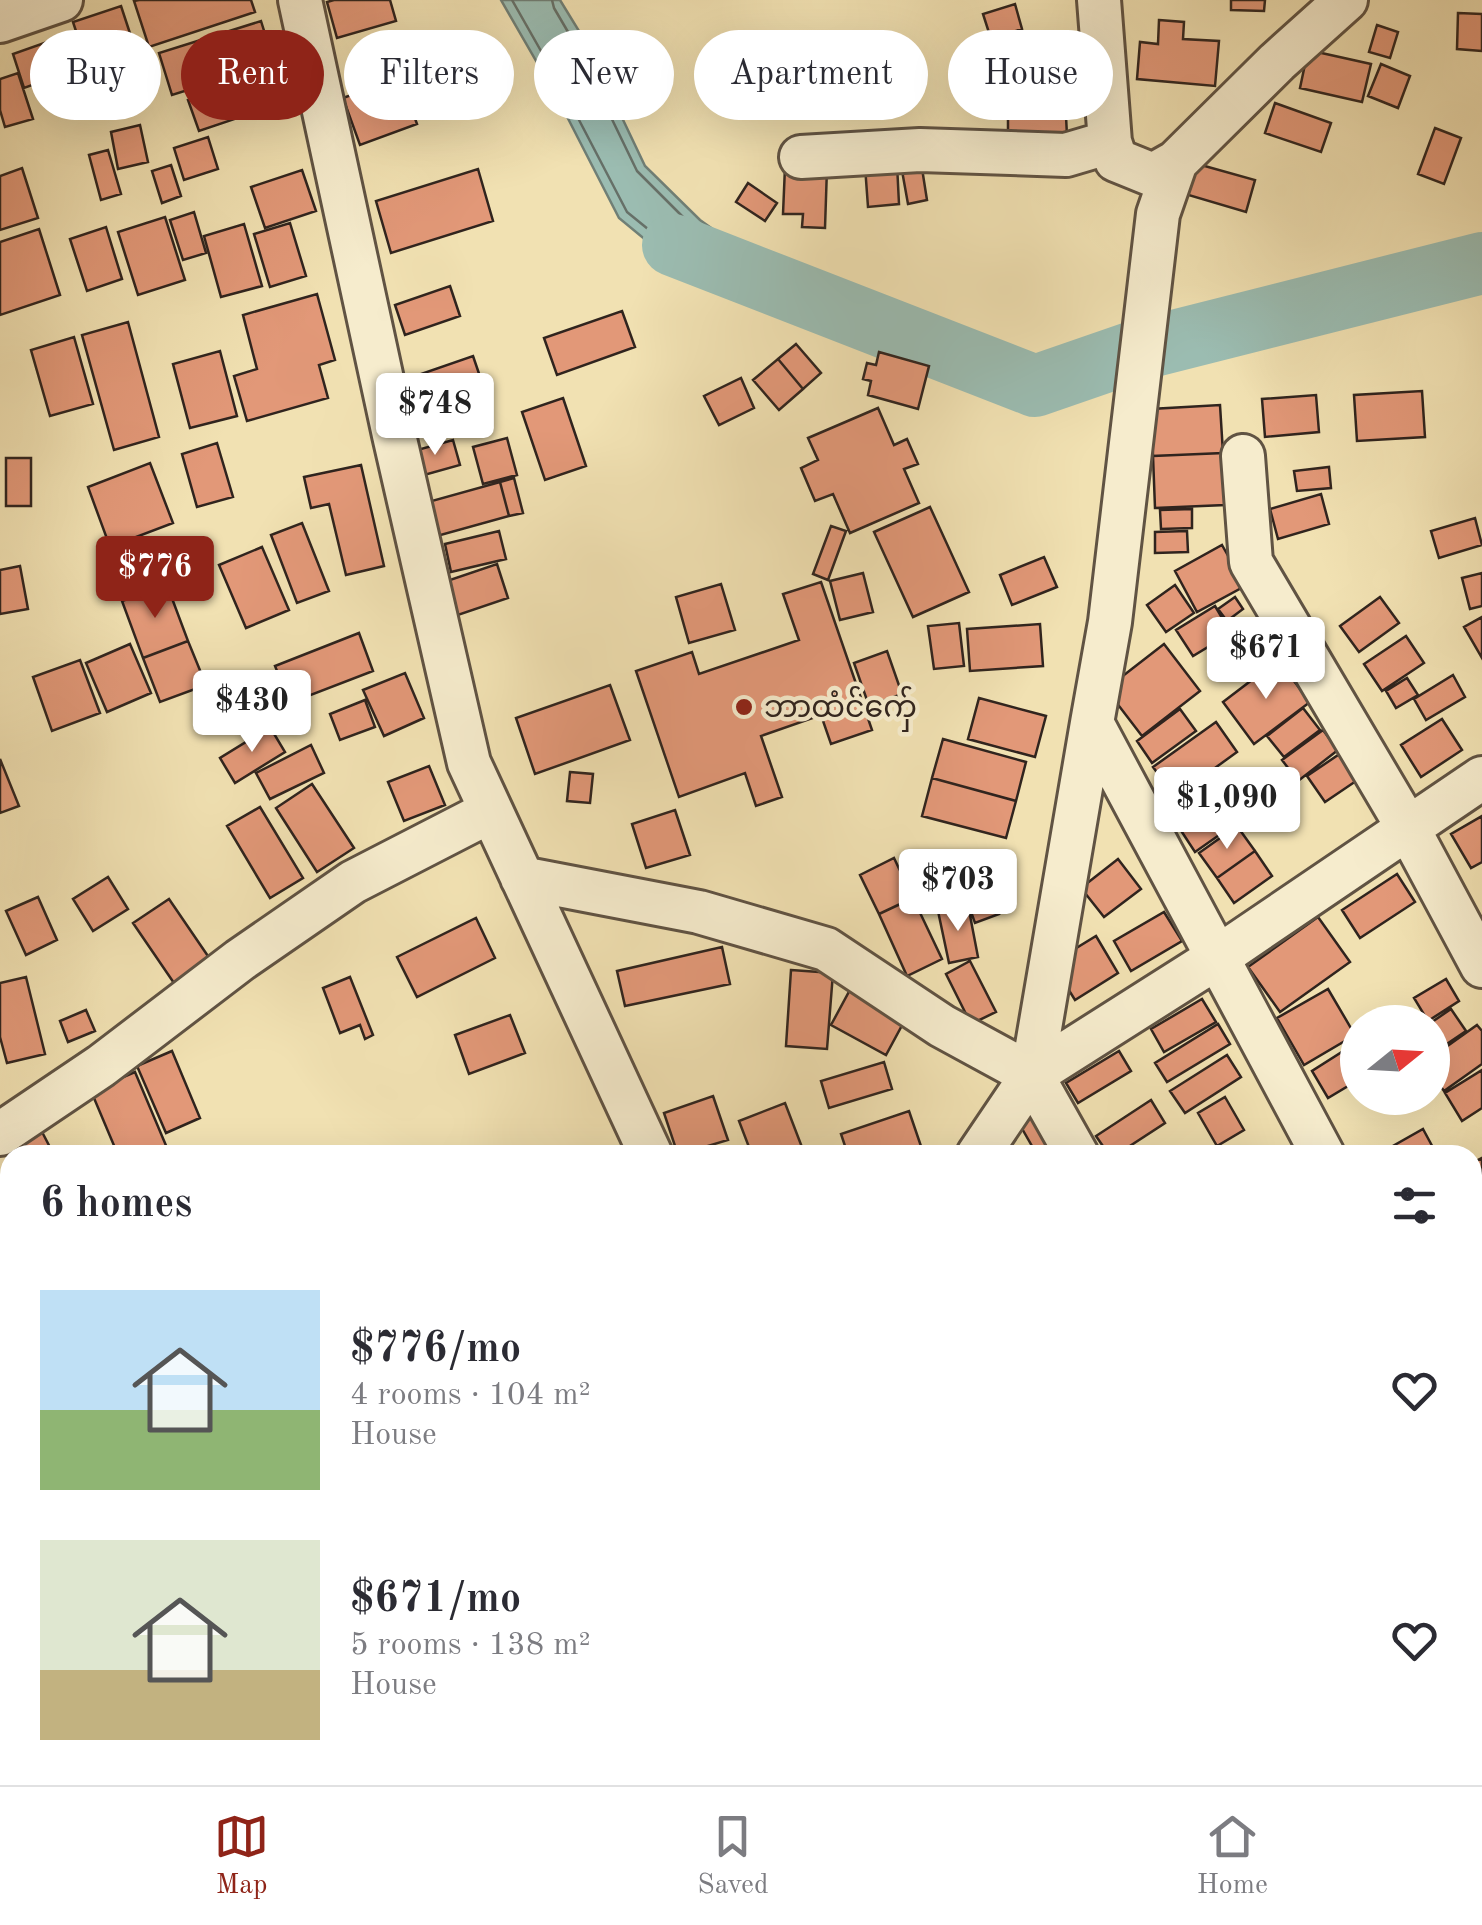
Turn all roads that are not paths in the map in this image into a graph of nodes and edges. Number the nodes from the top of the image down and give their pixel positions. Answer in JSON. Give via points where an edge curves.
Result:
{"nodes":[{"id":1,"x":61,"y":0,"type":"edge"},
{"id":2,"x":300,"y":0,"type":"edge"},
{"id":3,"x":1100,"y":0,"type":"edge"},
{"id":4,"x":1346,"y":0,"type":"edge"},
{"id":5,"x":0,"y":21,"type":"edge"},
{"id":6,"x":1110,"y":142,"type":"junction"},
{"id":7,"x":801,"y":157,"type":"dead end"},
{"id":8,"x":1176,"y":162,"type":"junction"},
{"id":9,"x":1243,"y":456,"type":"dead end"},
{"id":10,"x":1092,"y":723,"type":"junction"},
{"id":11,"x":1482,"y":778,"type":"edge"},
{"id":12,"x":491,"y":811,"type":"junction"},
{"id":13,"x":1408,"y":828,"type":"junction"},
{"id":14,"x":522,"y":878,"type":"junction"},
{"id":15,"x":1218,"y":957,"type":"junction"},
{"id":16,"x":1482,"y":966,"type":"edge"},
{"id":17,"x":1032,"y":1075,"type":"junction"},
{"id":18,"x":0,"y":1134,"type":"edge"},
{"id":19,"x":647,"y":1145,"type":"edge"},
{"id":20,"x":985,"y":1145,"type":"edge"},
{"id":21,"x":1071,"y":1145,"type":"edge"},
{"id":22,"x":1318,"y":1145,"type":"edge"}],
"edges":[{"from":1,"to":5,"type":"street"},
{"from":2,"to":12,"type":"street","via":[[469,763]]},
{"from":3,"to":6,"type":"street"},
{"from":4,"to":8,"type":"street"},
{"from":6,"to":7,"type":"street","via":[[1066,155],[920,150]]},
{"from":6,"to":8,"type":"street","via":[[1116,160],[1153,175]]},
{"from":8,"to":10,"type":"street","via":[[1158,214]]},
{"from":9,"to":13,"type":"street","via":[[1251,562]]},
{"from":10,"to":15,"type":"street"},
{"from":10,"to":17,"type":"street"},
{"from":11,"to":13,"type":"street"},
{"from":12,"to":14,"type":"street"},
{"from":12,"to":18,"type":"street","via":[[353,882]]},
{"from":13,"to":15,"type":"street"},
{"from":13,"to":16,"type":"street"},
{"from":14,"to":17,"type":"street","via":[[699,912],[826,949],[942,1026]]},
{"from":14,"to":19,"type":"street"},
{"from":15,"to":17,"type":"street"},
{"from":15,"to":22,"type":"street"},
{"from":17,"to":20,"type":"street"},
{"from":17,"to":21,"type":"street"}]}
